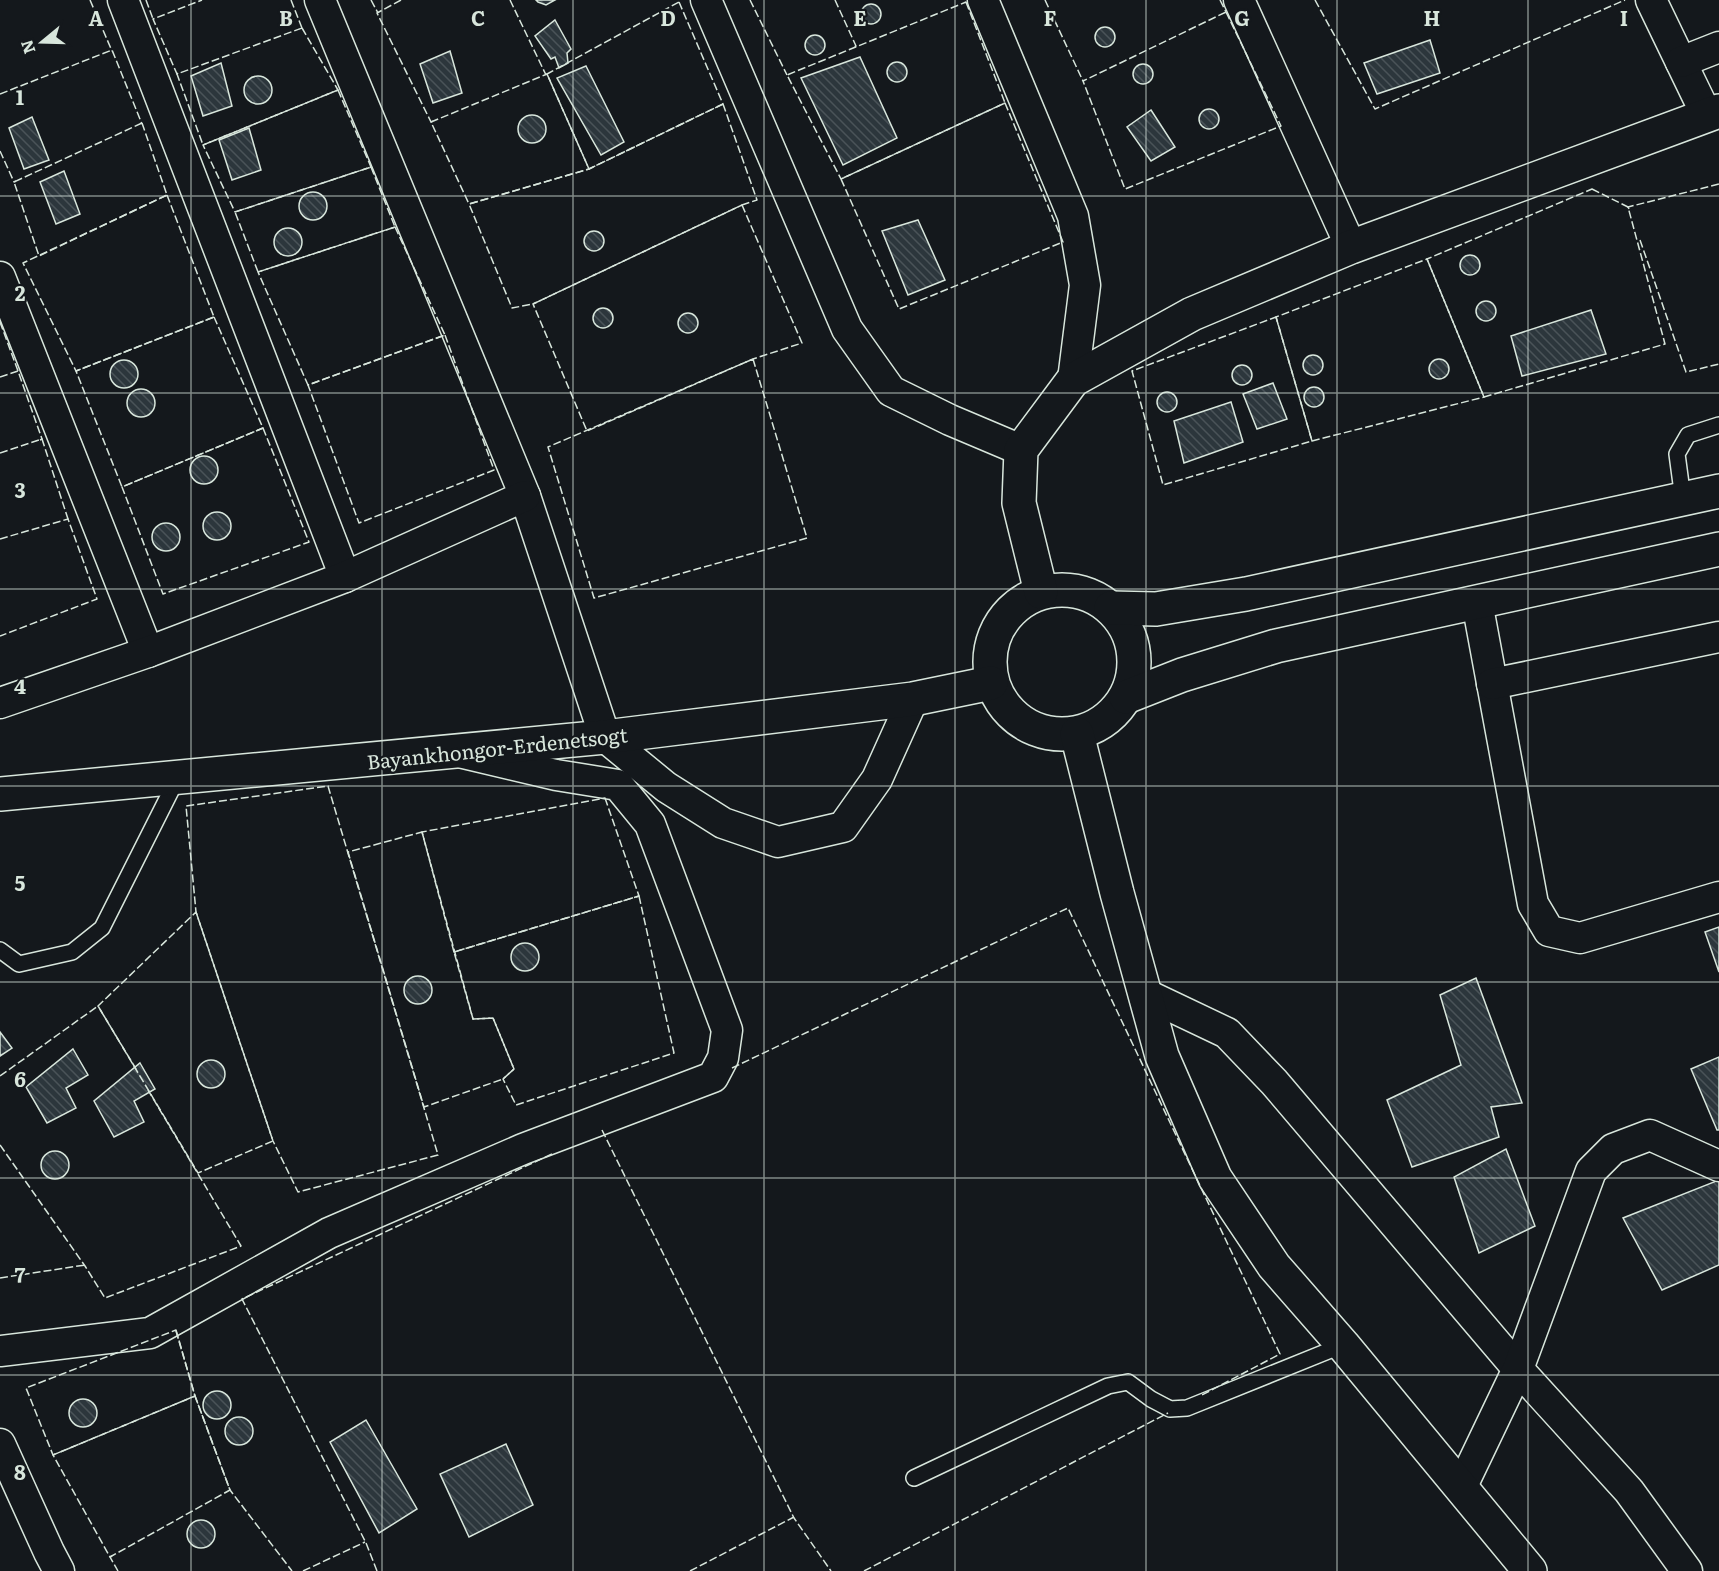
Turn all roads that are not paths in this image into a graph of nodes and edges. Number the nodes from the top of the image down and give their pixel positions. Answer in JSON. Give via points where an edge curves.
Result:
{"nodes":[{"id":1,"x":123,"y":0,"type":"edge"},
{"id":2,"x":320,"y":0,"type":"edge"},
{"id":3,"x":706,"y":0,"type":"edge"},
{"id":4,"x":983,"y":0,"type":"edge"},
{"id":5,"x":1239,"y":0,"type":"edge"},
{"id":6,"x":1651,"y":0,"type":"edge"},
{"id":7,"x":1719,"y":47,"type":"edge"},
{"id":8,"x":1681,"y":62,"type":"junction"},
{"id":9,"x":1713,"y":114,"type":"edge"},
{"id":10,"x":1351,"y":247,"type":"junction"},
{"id":11,"x":0,"y":277,"type":"edge"},
{"id":12,"x":1073,"y":380,"type":"junction"},
{"id":13,"x":1719,"y":425,"type":"edge"},
{"id":14,"x":1021,"y":450,"type":"junction"},
{"id":15,"x":1719,"y":491,"type":"edge"},
{"id":16,"x":525,"y":496,"type":"junction"},
{"id":17,"x":1683,"y":499,"type":"junction"},
{"id":18,"x":1719,"y":549,"type":"edge"},
{"id":19,"x":345,"y":577,"type":"junction"},
{"id":20,"x":1041,"y":592,"type":"junction"},
{"id":21,"x":1477,"y":602,"type":"junction"},
{"id":22,"x":1111,"y":608,"type":"junction"},
{"id":23,"x":1719,"y":637,"type":"edge"},
{"id":24,"x":148,"y":652,"type":"junction"},
{"id":25,"x":992,"y":683,"type":"junction"},
{"id":26,"x":1492,"y":684,"type":"junction"},
{"id":27,"x":1126,"y":697,"type":"junction"},
{"id":28,"x":913,"y":699,"type":"junction"},
{"id":29,"x":0,"y":702,"type":"edge"},
{"id":30,"x":1077,"y":734,"type":"junction"},
{"id":31,"x":605,"y":737,"type":"junction"},
{"id":32,"x":454,"y":751,"type":"junction"},
{"id":33,"x":178,"y":777,"type":"junction"},
{"id":34,"x":0,"y":794,"type":"edge"},
{"id":35,"x":1719,"y":897,"type":"edge"},
{"id":36,"x":0,"y":950,"type":"edge"},
{"id":37,"x":1145,"y":994,"type":"junction"},
{"id":38,"x":1719,"y":1166,"type":"edge"},
{"id":39,"x":1343,"y":1345,"type":"junction"},
{"id":40,"x":0,"y":1351,"type":"edge"},
{"id":41,"x":1518,"y":1369,"type":"junction"},
{"id":42,"x":0,"y":1444,"type":"edge"},
{"id":43,"x":914,"y":1478,"type":"dead end"},
{"id":44,"x":1461,"y":1488,"type":"junction"},
{"id":45,"x":59,"y":1571,"type":"edge"},
{"id":46,"x":1530,"y":1571,"type":"edge"},
{"id":47,"x":1687,"y":1571,"type":"edge"}],
"edges":[{"from":1,"to":19,"type":"street"},
{"from":2,"to":16,"type":"street"},
{"from":3,"to":14,"type":"street","via":[[847,329],[891,391]]},
{"from":4,"to":12,"type":"street","via":[[1073,216],[1085,285]]},
{"from":5,"to":10,"type":"street"},
{"from":6,"to":8,"type":"street"},
{"from":7,"to":8,"type":"street"},
{"from":8,"to":9,"type":"street"},
{"from":9,"to":10,"type":"street"},
{"from":10,"to":12,"type":"street","via":[[1192,314]]},
{"from":11,"to":24,"type":"street"},
{"from":12,"to":14,"type":"street"},
{"from":13,"to":17,"type":"lane","via":[[1688,435],[1677,454]]},
{"from":14,"to":20,"type":"street","via":[[1019,503]]},
{"from":15,"to":17,"type":"street"},
{"from":16,"to":19,"type":"street"},
{"from":16,"to":31,"type":"street"},
{"from":17,"to":22,"type":"street","via":[[1245,594],[1156,609]]},
{"from":18,"to":21,"type":"street"},
{"from":19,"to":24,"type":"street"},
{"from":20,"to":22,"type":"street","via":[[1065,589],[1090,595]]},
{"from":20,"to":25,"type":"street","via":[[1015,605],[997,627],[988,655]]},
{"from":21,"to":26,"type":"street"},
{"from":21,"to":27,"type":"street","via":[[1276,646]]},
{"from":22,"to":27,"type":"street","via":[[1125,627],[1134,650],[1134,674]]},
{"from":23,"to":26,"type":"street"},
{"from":24,"to":29,"type":"street"},
{"from":25,"to":28,"type":"street","name":"Bayankhongor-Erdenetsogt"},
{"from":25,"to":30,"type":"street","via":[[1004,707],[1024,726],[1051,735]]},
{"from":26,"to":35,"type":"street","via":[[1533,904],[1549,931],[1580,938]]},
{"from":27,"to":30,"type":"street","via":[[1111,716]]},
{"from":28,"to":31,"type":"street","name":"Bayankhongor-Erdenetsogt"},
{"from":28,"to":31,"type":"street","via":[[877,778],[843,827],[777,842],[723,823],[666,787]]},
{"from":30,"to":37,"type":"street"},
{"from":31,"to":32,"type":"street","name":"Bayankhongor-Erdenetsogt"},
{"from":32,"to":33,"type":"street","name":"Bayankhongor-Erdenetsogt"},
{"from":32,"to":40,"type":"street","via":[[618,785],[650,824],[727,1030],[723,1058],[713,1077],[523,1149],[329,1233],[150,1333]]},
{"from":33,"to":34,"type":"street","name":"Bayankhongor-Erdenetsogt"},
{"from":33,"to":36,"type":"lane","via":[[102,928],[72,952],[19,964]]},
{"from":37,"to":39,"type":"street","via":[[1162,1056],[1215,1178],[1274,1266]]},
{"from":37,"to":41,"type":"street","via":[[1227,1033],[1274,1082]]},
{"from":38,"to":41,"type":"street","via":[[1650,1135],[1613,1149],[1591,1171]]},
{"from":39,"to":43,"type":"lane","via":[[1187,1408],[1170,1409],[1128,1382],[1108,1386]]},
{"from":39,"to":44,"type":"street"},
{"from":41,"to":44,"type":"street"},
{"from":41,"to":47,"type":"street","via":[[1629,1491]]},
{"from":42,"to":45,"type":"street"},
{"from":44,"to":46,"type":"street"}]}
